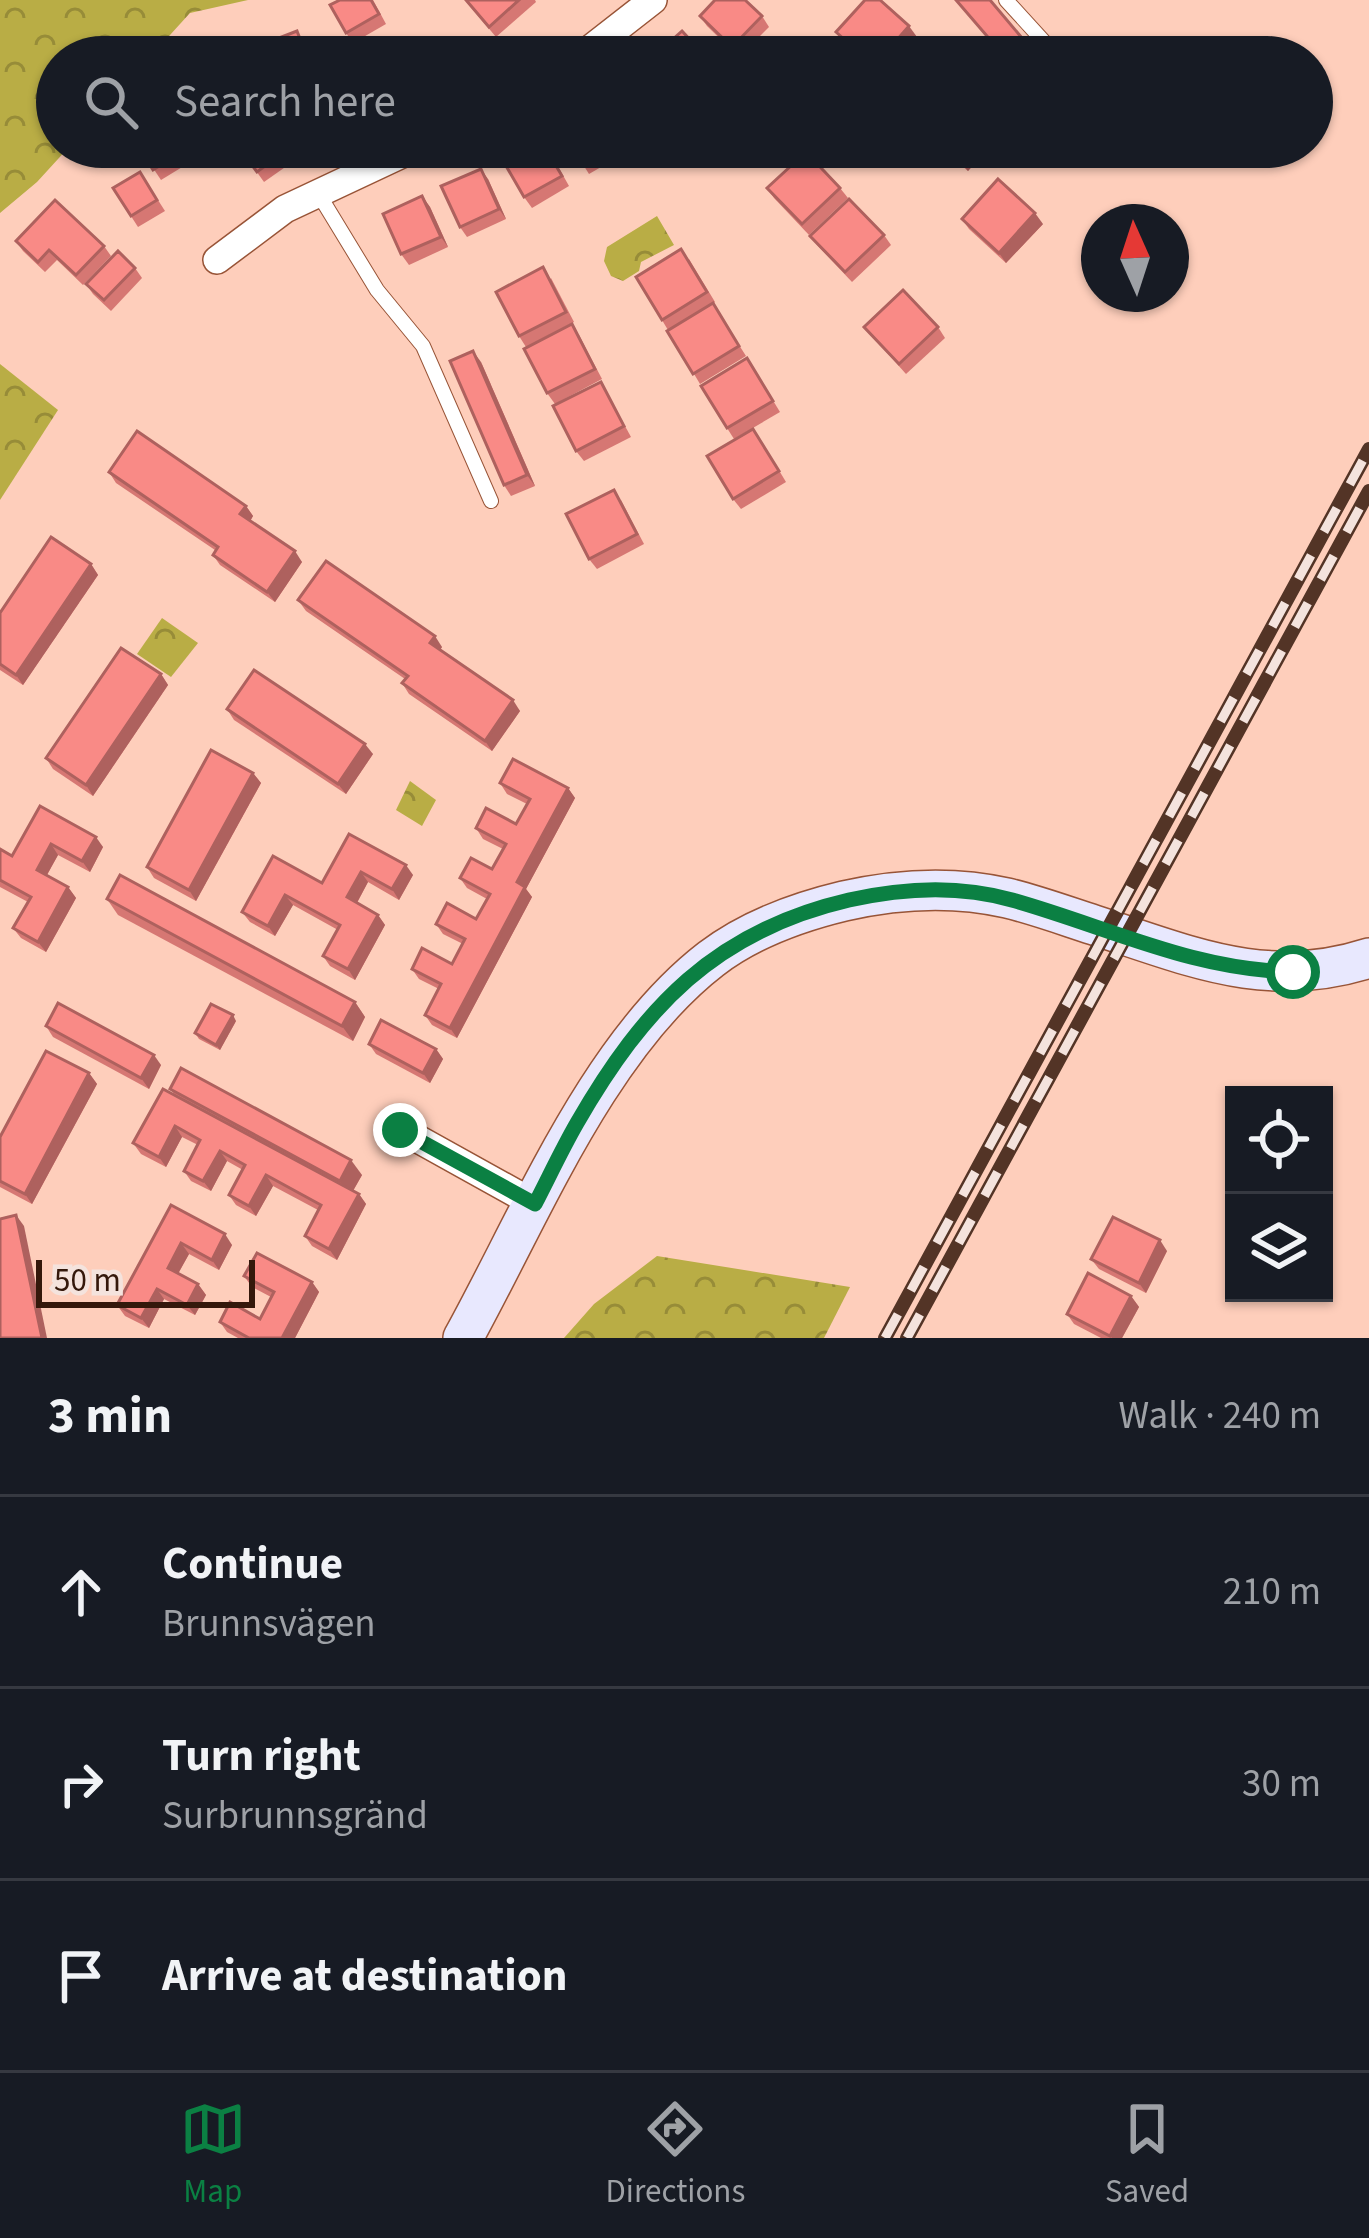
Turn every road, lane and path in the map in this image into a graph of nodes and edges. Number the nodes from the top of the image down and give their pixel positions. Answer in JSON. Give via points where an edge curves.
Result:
{"nodes":[{"id":1,"x":652,"y":0,"type":"edge"},
{"id":2,"x":1006,"y":0,"type":"edge"},
{"id":3,"x":607,"y":36,"type":"edge"},
{"id":4,"x":1039,"y":36,"type":"edge"},
{"id":5,"x":372,"y":168,"type":"edge"},
{"id":6,"x":318,"y":193,"type":"junction"},
{"id":7,"x":217,"y":260,"type":"dead end"},
{"id":8,"x":491,"y":501,"type":"dead end"},
{"id":9,"x":1369,"y":958,"type":"edge"},
{"id":10,"x":400,"y":1130,"type":"dead end"},
{"id":11,"x":535,"y":1204,"type":"junction"},
{"id":12,"x":463,"y":1338,"type":"edge"}],
"edges":[{"from":1,"to":3,"type":"street"},
{"from":2,"to":4,"type":"lane"},
{"from":5,"to":6,"type":"street"},
{"from":6,"to":7,"type":"street"},
{"from":6,"to":8,"type":"lane","via":[[377,290],[424,346]]},
{"from":9,"to":11,"type":"street","via":[[1251,971],[974,893],[910,891],[831,904],[767,926],[688,978],[626,1049]]},
{"from":10,"to":11,"type":"street"},
{"from":11,"to":12,"type":"street"}]}
